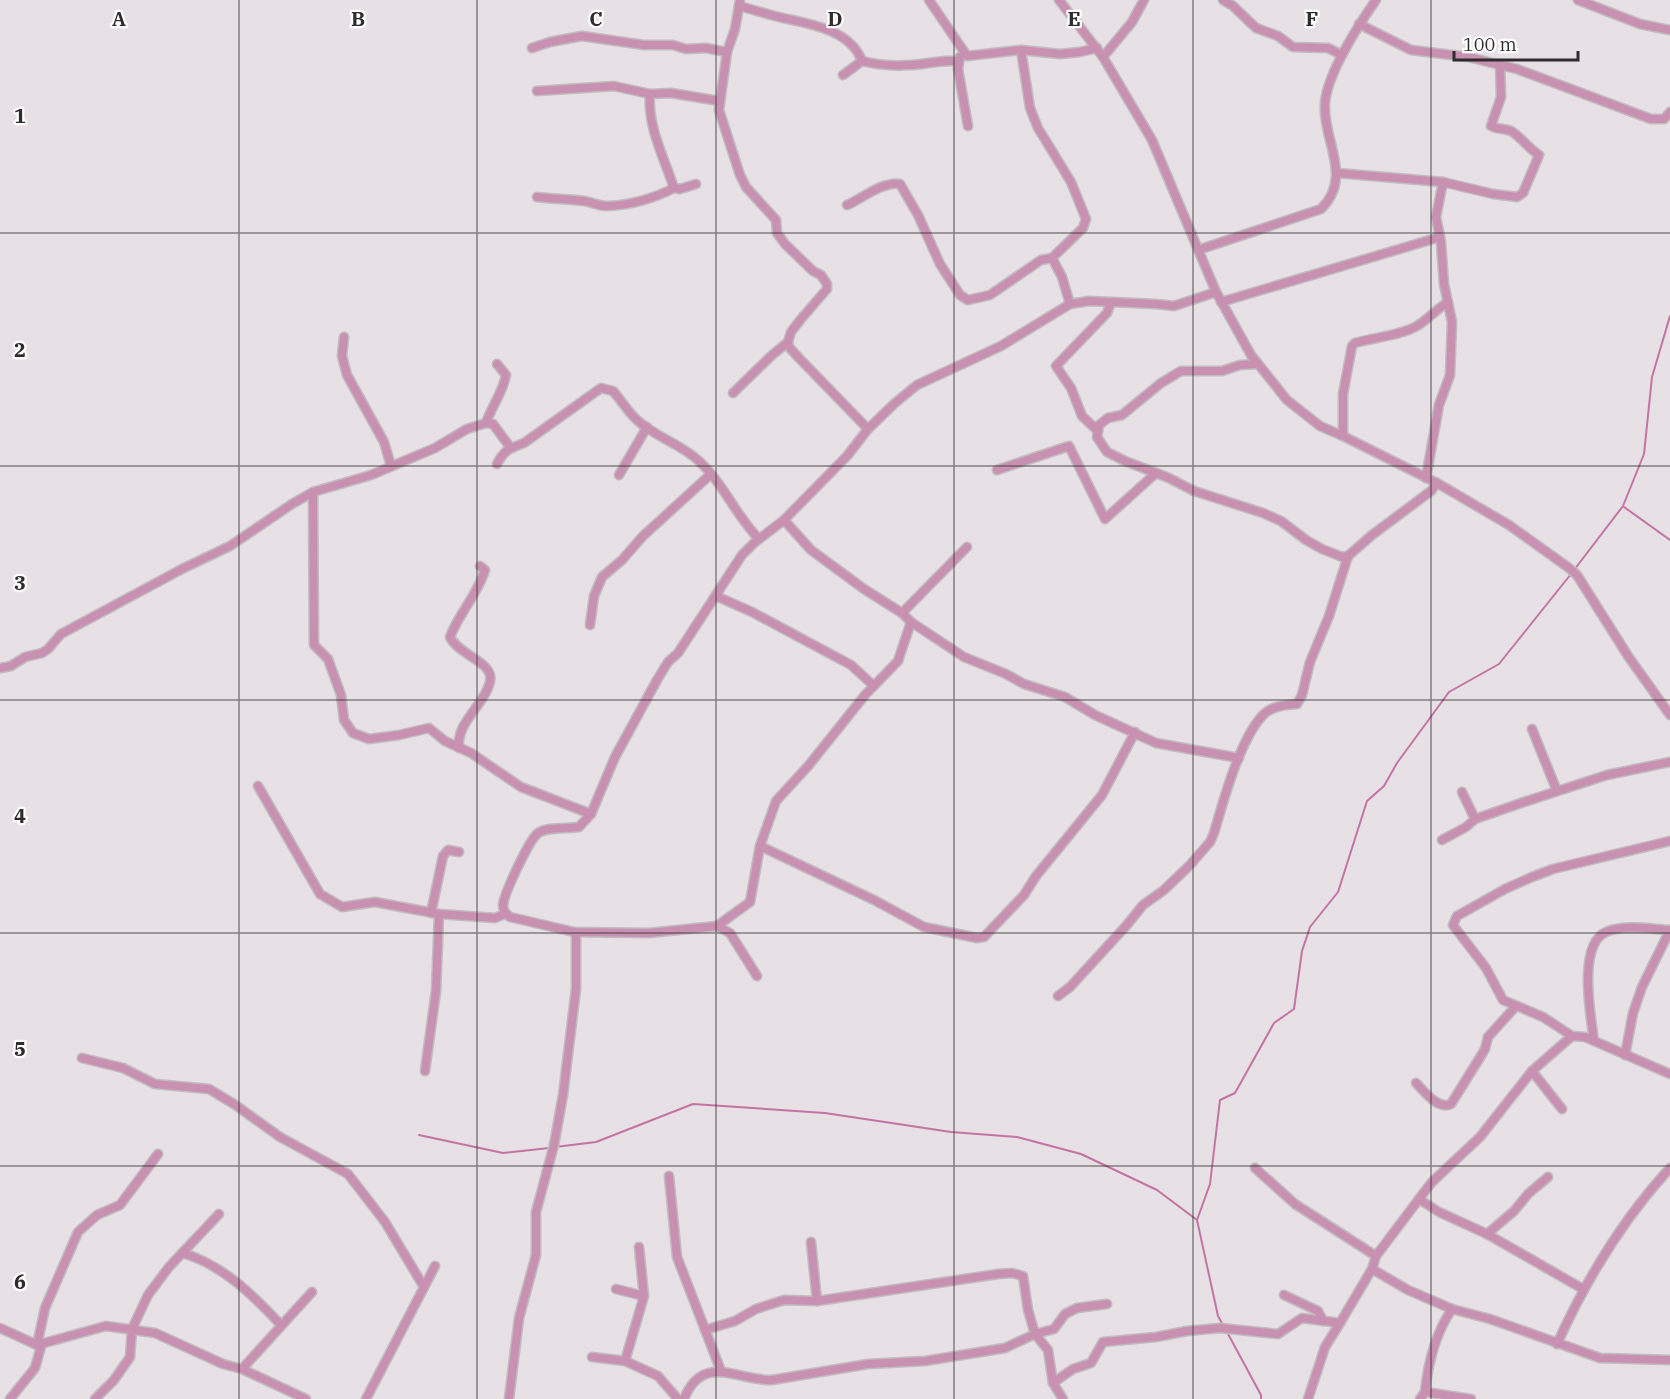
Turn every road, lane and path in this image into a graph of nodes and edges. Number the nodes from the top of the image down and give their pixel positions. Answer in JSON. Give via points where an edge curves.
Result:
{"nodes":[{"id":1,"x":929,"y":0,"type":"edge"},
{"id":2,"x":1059,"y":0,"type":"edge"},
{"id":3,"x":1144,"y":0,"type":"edge"},
{"id":4,"x":1223,"y":0,"type":"edge"},
{"id":5,"x":1376,"y":0,"type":"edge"},
{"id":6,"x":1578,"y":0,"type":"edge"},
{"id":7,"x":739,"y":3,"type":"edge"},
{"id":8,"x":1359,"y":24,"type":"junction"},
{"id":9,"x":1670,"y":30,"type":"edge"},
{"id":10,"x":532,"y":48,"type":"dead end"},
{"id":11,"x":1097,"y":48,"type":"junction"},
{"id":12,"x":1022,"y":50,"type":"junction"},
{"id":13,"x":963,"y":51,"type":"junction"},
{"id":14,"x":727,"y":52,"type":"junction"},
{"id":15,"x":1342,"y":55,"type":"junction"},
{"id":16,"x":1104,"y":57,"type":"junction"},
{"id":17,"x":862,"y":61,"type":"junction"},
{"id":18,"x":958,"y":62,"type":"junction"},
{"id":19,"x":1500,"y":64,"type":"junction"},
{"id":20,"x":843,"y":75,"type":"dead end"},
{"id":21,"x":537,"y":91,"type":"dead end"},
{"id":22,"x":650,"y":94,"type":"junction"},
{"id":23,"x":719,"y":101,"type":"junction"},
{"id":24,"x":1670,"y":112,"type":"edge"},
{"id":25,"x":968,"y":126,"type":"dead end"},
{"id":26,"x":1337,"y":173,"type":"junction"},
{"id":27,"x":1443,"y":182,"type":"junction"},
{"id":28,"x":696,"y":184,"type":"dead end"},
{"id":29,"x":674,"y":188,"type":"junction"},
{"id":30,"x":537,"y":197,"type":"dead end"},
{"id":31,"x":847,"y":205,"type":"dead end"},
{"id":32,"x":1440,"y":237,"type":"junction"},
{"id":33,"x":1198,"y":250,"type":"junction"},
{"id":34,"x":1052,"y":258,"type":"junction"},
{"id":35,"x":1216,"y":292,"type":"junction"},
{"id":36,"x":1111,"y":302,"type":"junction"},
{"id":37,"x":1221,"y":302,"type":"junction"},
{"id":38,"x":1448,"y":302,"type":"junction"},
{"id":39,"x":1070,"y":304,"type":"junction"},
{"id":40,"x":344,"y":337,"type":"dead end"},
{"id":41,"x":788,"y":342,"type":"junction"},
{"id":42,"x":496,"y":364,"type":"dead end"},
{"id":43,"x":1258,"y":364,"type":"junction"},
{"id":44,"x":733,"y":393,"type":"dead end"},
{"id":45,"x":486,"y":423,"type":"junction"},
{"id":46,"x":647,"y":427,"type":"junction"},
{"id":47,"x":868,"y":429,"type":"junction"},
{"id":48,"x":1098,"y":431,"type":"junction"},
{"id":49,"x":1343,"y":436,"type":"junction"},
{"id":50,"x":510,"y":447,"type":"junction"},
{"id":51,"x":497,"y":464,"type":"dead end"},
{"id":52,"x":391,"y":466,"type":"junction"},
{"id":53,"x":998,"y":470,"type":"dead end"},
{"id":54,"x":1156,"y":473,"type":"junction"},
{"id":55,"x":711,"y":474,"type":"junction"},
{"id":56,"x":619,"y":475,"type":"dead end"},
{"id":57,"x":1426,"y":478,"type":"junction"},
{"id":58,"x":1437,"y":483,"type":"junction"},
{"id":59,"x":313,"y":492,"type":"junction"},
{"id":60,"x":784,"y":520,"type":"junction"},
{"id":61,"x":759,"y":539,"type":"junction"},
{"id":62,"x":967,"y":547,"type":"dead end"},
{"id":63,"x":1348,"y":556,"type":"junction"},
{"id":64,"x":480,"y":566,"type":"dead end"},
{"id":65,"x":716,"y":596,"type":"junction"},
{"id":66,"x":902,"y":613,"type":"junction"},
{"id":67,"x":910,"y":622,"type":"junction"},
{"id":68,"x":590,"y":625,"type":"dead end"},
{"id":69,"x":0,"y":668,"type":"edge"},
{"id":70,"x":874,"y":686,"type":"junction"},
{"id":71,"x":1670,"y":715,"type":"edge"},
{"id":72,"x":1532,"y":729,"type":"dead end"},
{"id":73,"x":1135,"y":732,"type":"junction"},
{"id":74,"x":459,"y":748,"type":"junction"},
{"id":75,"x":1239,"y":758,"type":"junction"},
{"id":76,"x":1670,"y":762,"type":"edge"},
{"id":77,"x":258,"y":786,"type":"dead end"},
{"id":78,"x":1557,"y":791,"type":"junction"},
{"id":79,"x":1462,"y":792,"type":"dead end"},
{"id":80,"x":591,"y":814,"type":"junction"},
{"id":81,"x":1475,"y":819,"type":"junction"},
{"id":82,"x":1442,"y":840,"type":"dead end"},
{"id":83,"x":1670,"y":841,"type":"edge"},
{"id":84,"x":760,"y":846,"type":"junction"},
{"id":85,"x":459,"y":852,"type":"dead end"},
{"id":86,"x":435,"y":914,"type":"junction"},
{"id":87,"x":505,"y":914,"type":"junction"},
{"id":88,"x":717,"y":926,"type":"junction"},
{"id":89,"x":1670,"y":930,"type":"edge"},
{"id":90,"x":574,"y":932,"type":"junction"},
{"id":91,"x":758,"y":976,"type":"dead end"},
{"id":92,"x":1058,"y":996,"type":"dead end"},
{"id":93,"x":1516,"y":1006,"type":"junction"},
{"id":94,"x":1572,"y":1036,"type":"junction"},
{"id":95,"x":1594,"y":1041,"type":"junction"},
{"id":96,"x":1625,"y":1055,"type":"junction"},
{"id":97,"x":82,"y":1058,"type":"dead end"},
{"id":98,"x":425,"y":1071,"type":"dead end"},
{"id":99,"x":1532,"y":1071,"type":"junction"},
{"id":100,"x":1670,"y":1074,"type":"edge"},
{"id":101,"x":1416,"y":1083,"type":"dead end"},
{"id":102,"x":1562,"y":1109,"type":"dead end"},
{"id":103,"x":158,"y":1154,"type":"dead end"},
{"id":104,"x":1255,"y":1168,"type":"dead end"},
{"id":105,"x":1670,"y":1168,"type":"edge"},
{"id":106,"x":669,"y":1176,"type":"dead end"},
{"id":107,"x":1548,"y":1177,"type":"dead end"},
{"id":108,"x":1419,"y":1199,"type":"junction"},
{"id":109,"x":219,"y":1214,"type":"dead end"},
{"id":110,"x":1487,"y":1234,"type":"junction"},
{"id":111,"x":811,"y":1242,"type":"dead end"},
{"id":112,"x":639,"y":1247,"type":"dead end"},
{"id":113,"x":182,"y":1253,"type":"junction"},
{"id":114,"x":1376,"y":1256,"type":"junction"},
{"id":115,"x":435,"y":1266,"type":"dead end"},
{"id":116,"x":1372,"y":1269,"type":"junction"},
{"id":117,"x":424,"y":1287,"type":"junction"},
{"id":118,"x":616,"y":1289,"type":"dead end"},
{"id":119,"x":1583,"y":1289,"type":"junction"},
{"id":120,"x":312,"y":1292,"type":"dead end"},
{"id":121,"x":1284,"y":1295,"type":"dead end"},
{"id":122,"x":644,"y":1296,"type":"junction"},
{"id":123,"x":817,"y":1301,"type":"junction"},
{"id":124,"x":1107,"y":1304,"type":"dead end"},
{"id":125,"x":1452,"y":1309,"type":"junction"},
{"id":126,"x":1323,"y":1321,"type":"junction"},
{"id":127,"x":1340,"y":1323,"type":"junction"},
{"id":128,"x":281,"y":1325,"type":"junction"},
{"id":129,"x":0,"y":1328,"type":"edge"},
{"id":130,"x":132,"y":1329,"type":"junction"},
{"id":131,"x":705,"y":1330,"type":"junction"},
{"id":132,"x":1035,"y":1334,"type":"junction"},
{"id":133,"x":40,"y":1344,"type":"junction"},
{"id":134,"x":1557,"y":1344,"type":"junction"},
{"id":135,"x":592,"y":1357,"type":"dead end"},
{"id":136,"x":1670,"y":1360,"type":"edge"},
{"id":137,"x":625,"y":1361,"type":"junction"},
{"id":138,"x":242,"y":1369,"type":"junction"},
{"id":139,"x":721,"y":1371,"type":"junction"},
{"id":140,"x":1053,"y":1383,"type":"junction"},
{"id":141,"x":1423,"y":1396,"type":"edge"},
{"id":142,"x":10,"y":1399,"type":"edge"},
{"id":143,"x":95,"y":1399,"type":"edge"},
{"id":144,"x":306,"y":1399,"type":"edge"},
{"id":145,"x":366,"y":1399,"type":"edge"},
{"id":146,"x":509,"y":1399,"type":"edge"},
{"id":147,"x":678,"y":1399,"type":"edge"},
{"id":148,"x":684,"y":1399,"type":"edge"},
{"id":149,"x":1063,"y":1399,"type":"edge"},
{"id":150,"x":1308,"y":1399,"type":"edge"},
{"id":151,"x":1471,"y":1399,"type":"edge"}],
"edges":[{"from":1,"to":13,"type":"street"},
{"from":2,"to":11,"type":"street"},
{"from":3,"to":16,"type":"street"},
{"from":4,"to":15,"type":"street","via":[[1252,25],[1293,47],[1328,48]]},
{"from":5,"to":8,"type":"street"},
{"from":6,"to":9,"type":"street","via":[[1640,24]]},
{"from":7,"to":14,"type":"street"},
{"from":7,"to":17,"type":"street","via":[[849,40]]},
{"from":8,"to":15,"type":"street"},
{"from":8,"to":19,"type":"street","via":[[1411,50]]},
{"from":10,"to":14,"type":"street","via":[[582,36]]},
{"from":11,"to":12,"type":"street","via":[[1060,54]]},
{"from":11,"to":16,"type":"street"},
{"from":12,"to":13,"type":"street","via":[[967,56]]},
{"from":12,"to":34,"type":"street","via":[[1030,108],[1071,182],[1086,219],[1083,228]]},
{"from":13,"to":18,"type":"street"},
{"from":14,"to":23,"type":"street"},
{"from":15,"to":26,"type":"street","via":[[1325,103]]},
{"from":16,"to":33,"type":"street","via":[[1152,140]]},
{"from":17,"to":18,"type":"street","via":[[907,66],[951,59]]},
{"from":17,"to":20,"type":"street"},
{"from":18,"to":25,"type":"street"},
{"from":19,"to":24,"type":"street","via":[[1652,119],[1664,119]]},
{"from":19,"to":27,"type":"street","via":[[1501,97],[1491,126],[1511,131],[1539,155],[1523,193],[1517,197],[1493,194]]},
{"from":21,"to":22,"type":"street","via":[[614,86]]},
{"from":22,"to":23,"type":"street","via":[[671,93]]},
{"from":22,"to":29,"type":"street","via":[[654,128]]},
{"from":23,"to":41,"type":"street","via":[[746,187],[776,220],[777,233],[785,244],[826,284],[824,294],[791,332]]},
{"from":26,"to":27,"type":"street"},
{"from":26,"to":33,"type":"street","via":[[1334,190],[1321,209]]},
{"from":27,"to":32,"type":"street","via":[[1436,217]]},
{"from":28,"to":29,"type":"street"},
{"from":29,"to":30,"type":"street","via":[[660,195],[604,206]]},
{"from":31,"to":34,"type":"street","via":[[882,187],[900,184],[940,264],[960,295],[968,300],[990,295],[1041,260]]},
{"from":32,"to":37,"type":"street"},
{"from":32,"to":38,"type":"street"},
{"from":33,"to":35,"type":"street"},
{"from":34,"to":39,"type":"street"},
{"from":35,"to":36,"type":"street","via":[[1174,306]]},
{"from":35,"to":37,"type":"street"},
{"from":36,"to":39,"type":"street"},
{"from":36,"to":48,"type":"street","via":[[1107,313],[1056,366],[1071,388],[1082,416]]},
{"from":37,"to":43,"type":"street"},
{"from":38,"to":49,"type":"street","via":[[1416,326],[1352,346],[1342,394]]},
{"from":38,"to":57,"type":"street","via":[[1452,322],[1450,375],[1439,405]]},
{"from":39,"to":47,"type":"street","via":[[1001,346],[917,385]]},
{"from":40,"to":52,"type":"street","via":[[342,356],[347,375],[384,442]]},
{"from":41,"to":44,"type":"street"},
{"from":41,"to":47,"type":"street"},
{"from":42,"to":45,"type":"street","via":[[506,375]]},
{"from":43,"to":48,"type":"street","via":[[1222,371],[1181,371],[1122,415],[1108,417]]},
{"from":43,"to":49,"type":"street","via":[[1287,400],[1320,426]]},
{"from":45,"to":50,"type":"street","via":[[493,424]]},
{"from":45,"to":52,"type":"street"},
{"from":46,"to":50,"type":"street","via":[[613,391],[601,388],[524,443]]},
{"from":46,"to":55,"type":"street","via":[[687,451]]},
{"from":46,"to":56,"type":"street"},
{"from":47,"to":60,"type":"street"},
{"from":48,"to":54,"type":"street","via":[[1097,437],[1107,452]]},
{"from":49,"to":57,"type":"street"},
{"from":50,"to":51,"type":"street"},
{"from":52,"to":59,"type":"street"},
{"from":53,"to":54,"type":"street","via":[[1069,446],[1105,519]]},
{"from":54,"to":63,"type":"street","via":[[1194,491],[1272,517],[1322,549]]},
{"from":55,"to":61,"type":"street"},
{"from":55,"to":68,"type":"street","via":[[602,577],[594,596]]},
{"from":57,"to":58,"type":"street"},
{"from":58,"to":63,"type":"street"},
{"from":58,"to":71,"type":"street","via":[[1509,525],[1577,575]]},
{"from":59,"to":69,"type":"street","via":[[230,546],[61,634],[48,649]]},
{"from":59,"to":74,"type":"street","via":[[314,645],[328,659],[341,695],[344,720],[353,733],[369,739],[429,728]]},
{"from":60,"to":61,"type":"street"},
{"from":60,"to":66,"type":"street","via":[[811,550]]},
{"from":61,"to":65,"type":"street","via":[[742,555]]},
{"from":62,"to":66,"type":"street"},
{"from":63,"to":75,"type":"street","via":[[1302,695],[1297,704],[1276,706],[1263,715]]},
{"from":64,"to":74,"type":"street","via":[[485,570],[482,581],[450,637],[462,651],[486,666],[491,680],[461,730]]},
{"from":65,"to":70,"type":"street","via":[[851,664]]},
{"from":65,"to":80,"type":"street","via":[[657,680],[615,757]]},
{"from":66,"to":67,"type":"street"},
{"from":67,"to":70,"type":"street","via":[[898,661]]},
{"from":67,"to":73,"type":"street","via":[[964,657],[1065,698]]},
{"from":70,"to":84,"type":"street","via":[[776,801]]},
{"from":72,"to":78,"type":"street"},
{"from":73,"to":75,"type":"street","via":[[1156,742]]},
{"from":73,"to":84,"type":"street","via":[[1102,795],[1024,895],[984,937],[924,927]]},
{"from":74,"to":80,"type":"street","via":[[521,787]]},
{"from":75,"to":92,"type":"street","via":[[1210,842],[1164,890],[1143,905]]},
{"from":76,"to":78,"type":"street"},
{"from":77,"to":86,"type":"street","via":[[320,894],[342,907],[375,902]]},
{"from":78,"to":81,"type":"street"},
{"from":79,"to":81,"type":"street"},
{"from":80,"to":87,"type":"street","via":[[579,827],[537,834],[506,895]]},
{"from":81,"to":82,"type":"street"},
{"from":83,"to":93,"type":"street","via":[[1542,873],[1505,889],[1453,920],[1498,993]]},
{"from":84,"to":88,"type":"street","via":[[750,902]]},
{"from":85,"to":86,"type":"street","via":[[448,850],[443,856]]},
{"from":86,"to":87,"type":"street","via":[[495,918]]},
{"from":86,"to":98,"type":"street","via":[[436,991]]},
{"from":87,"to":90,"type":"street","via":[[516,920]]},
{"from":88,"to":90,"type":"street","via":[[649,933]]},
{"from":88,"to":91,"type":"street","via":[[730,933]]},
{"from":89,"to":95,"type":"street","via":[[1629,928],[1605,932],[1597,941],[1589,957],[1588,979]]},
{"from":89,"to":96,"type":"street","via":[[1642,987]]},
{"from":90,"to":146,"type":"street","via":[[576,989],[562,1095],[554,1145],[536,1212],[536,1256],[519,1318]]},
{"from":93,"to":94,"type":"street","via":[[1543,1017]]},
{"from":93,"to":101,"type":"street","via":[[1488,1038],[1451,1104],[1442,1105]]},
{"from":94,"to":95,"type":"street"},
{"from":94,"to":99,"type":"street"},
{"from":95,"to":96,"type":"street"},
{"from":96,"to":100,"type":"street"},
{"from":97,"to":117,"type":"street","via":[[123,1068],[155,1084],[209,1089],[280,1137],[348,1174],[385,1222]]},
{"from":99,"to":102,"type":"street"},
{"from":99,"to":108,"type":"street","via":[[1480,1137]]},
{"from":103,"to":133,"type":"street","via":[[120,1205],[97,1215],[78,1232],[45,1308]]},
{"from":104,"to":114,"type":"street","via":[[1295,1204]]},
{"from":105,"to":119,"type":"street","via":[[1610,1244]]},
{"from":106,"to":131,"type":"street","via":[[677,1257]]},
{"from":107,"to":110,"type":"street"},
{"from":108,"to":110,"type":"street"},
{"from":108,"to":114,"type":"street"},
{"from":109,"to":113,"type":"street"},
{"from":110,"to":119,"type":"street"},
{"from":111,"to":123,"type":"street"},
{"from":112,"to":122,"type":"street"},
{"from":113,"to":128,"type":"street","via":[[245,1287]]},
{"from":113,"to":130,"type":"street","via":[[148,1295]]},
{"from":114,"to":116,"type":"street"},
{"from":115,"to":117,"type":"street"},
{"from":116,"to":125,"type":"street"},
{"from":116,"to":127,"type":"street"},
{"from":117,"to":145,"type":"street"},
{"from":118,"to":122,"type":"street"},
{"from":119,"to":134,"type":"street"},
{"from":120,"to":128,"type":"street"},
{"from":121,"to":126,"type":"street","via":[[1318,1311]]},
{"from":122,"to":137,"type":"street"},
{"from":123,"to":131,"type":"street","via":[[784,1300]]},
{"from":123,"to":132,"type":"street","via":[[1012,1274],[1023,1276]]},
{"from":124,"to":132,"type":"street","via":[[1077,1308],[1065,1314],[1054,1329]]},
{"from":125,"to":134,"type":"street"},
{"from":125,"to":141,"type":"street","via":[[1438,1331]]},
{"from":126,"to":127,"type":"street"},
{"from":126,"to":140,"type":"street","via":[[1302,1318],[1278,1334],[1224,1328],[1103,1342],[1091,1364],[1073,1369]]},
{"from":127,"to":150,"type":"street","via":[[1325,1347]]},
{"from":128,"to":138,"type":"street"},
{"from":129,"to":133,"type":"street"},
{"from":130,"to":133,"type":"street","via":[[106,1326]]},
{"from":130,"to":138,"type":"street","via":[[155,1333]]},
{"from":130,"to":143,"type":"street","via":[[130,1357]]},
{"from":131,"to":139,"type":"street"},
{"from":132,"to":139,"type":"street","via":[[1005,1348],[772,1380]]},
{"from":132,"to":140,"type":"street","via":[[1047,1350]]},
{"from":133,"to":142,"type":"street","via":[[35,1368]]},
{"from":134,"to":136,"type":"street","via":[[1600,1358]]},
{"from":135,"to":137,"type":"street"},
{"from":137,"to":147,"type":"street","via":[[658,1376]]},
{"from":138,"to":144,"type":"street"},
{"from":139,"to":148,"type":"street","via":[[699,1378]]},
{"from":140,"to":149,"type":"street"},
{"from":141,"to":151,"type":"street"}]}
